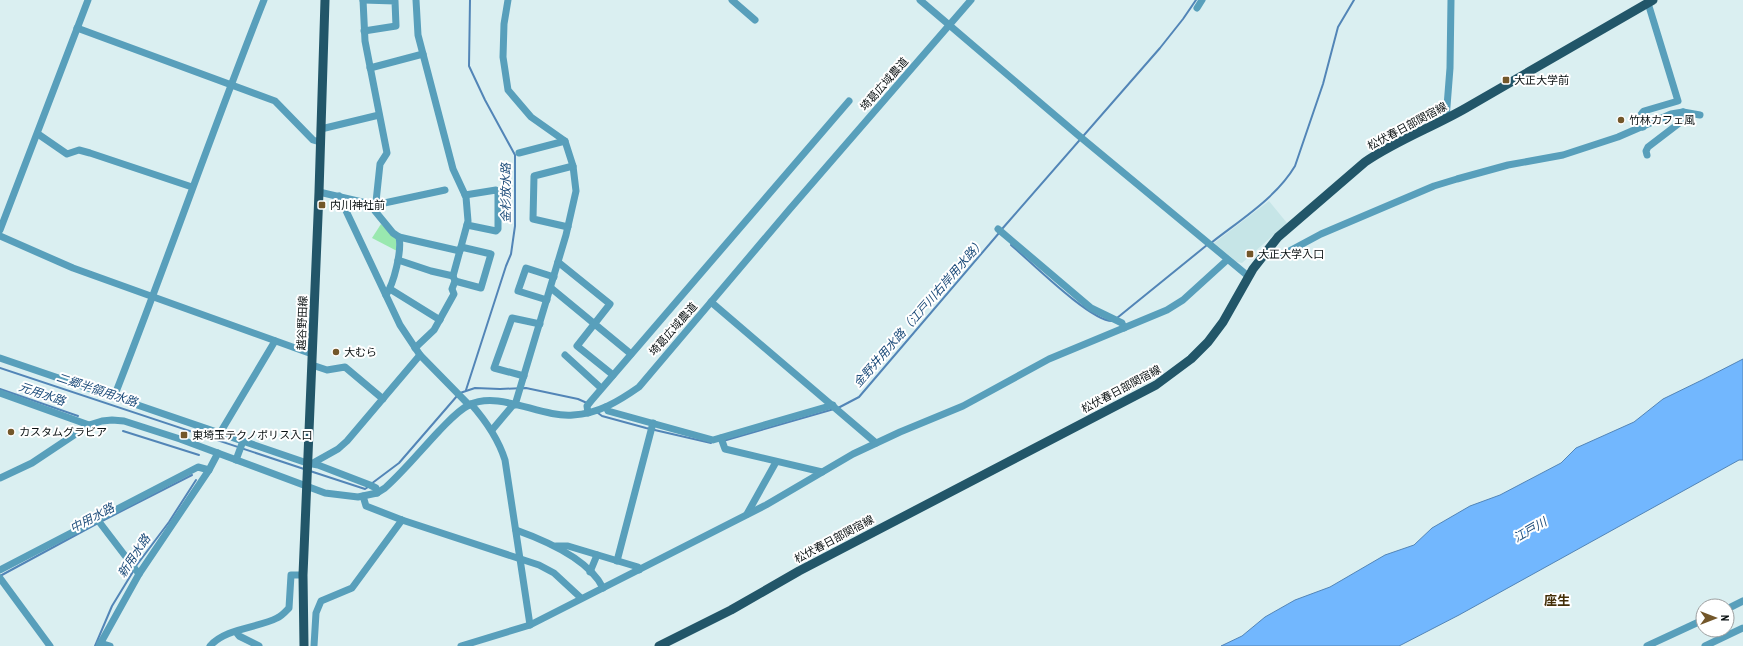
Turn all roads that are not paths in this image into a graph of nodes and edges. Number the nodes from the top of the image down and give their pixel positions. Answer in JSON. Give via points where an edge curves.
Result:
{"nodes":[{"id":1,"x":88,"y":0,"type":"edge"},
{"id":2,"x":264,"y":0,"type":"edge"},
{"id":3,"x":325,"y":0,"type":"edge"},
{"id":4,"x":363,"y":0,"type":"edge"},
{"id":5,"x":416,"y":0,"type":"edge"},
{"id":6,"x":508,"y":0,"type":"edge"},
{"id":7,"x":732,"y":0,"type":"edge"},
{"id":8,"x":920,"y":0,"type":"edge"},
{"id":9,"x":971,"y":0,"type":"edge"},
{"id":10,"x":1202,"y":0,"type":"edge"},
{"id":11,"x":1451,"y":0,"type":"edge"},
{"id":12,"x":1650,"y":1,"type":"edge"},
{"id":13,"x":1197,"y":8,"type":"dead end"},
{"id":14,"x":755,"y":20,"type":"dead end"},
{"id":15,"x":949,"y":25,"type":"junction"},
{"id":16,"x":77,"y":28,"type":"junction"},
{"id":17,"x":364,"y":31,"type":"junction"},
{"id":18,"x":424,"y":54,"type":"junction"},
{"id":19,"x":370,"y":68,"type":"junction"},
{"id":20,"x":231,"y":84,"type":"junction"},
{"id":21,"x":849,"y":101,"type":"dead end"},
{"id":22,"x":1683,"y":112,"type":"junction"},
{"id":23,"x":379,"y":115,"type":"junction"},
{"id":24,"x":1700,"y":115,"type":"dead end"},
{"id":25,"x":1446,"y":119,"type":"junction"},
{"id":26,"x":1643,"y":126,"type":"junction"},
{"id":27,"x":321,"y":129,"type":"junction"},
{"id":28,"x":38,"y":134,"type":"junction"},
{"id":29,"x":565,"y":141,"type":"junction"},
{"id":30,"x":320,"y":142,"type":"junction"},
{"id":31,"x":520,"y":153,"type":"dead end"},
{"id":32,"x":1647,"y":155,"type":"dead end"},
{"id":33,"x":573,"y":166,"type":"junction"},
{"id":34,"x":192,"y":187,"type":"junction"},
{"id":35,"x":445,"y":190,"type":"dead end"},
{"id":36,"x":319,"y":192,"type":"junction"},
{"id":37,"x":465,"y":195,"type":"junction"},
{"id":38,"x":339,"y":196,"type":"junction"},
{"id":39,"x":375,"y":205,"type":"junction"},
{"id":40,"x":467,"y":225,"type":"junction"},
{"id":41,"x":568,"y":226,"type":"junction"},
{"id":42,"x":0,"y":230,"type":"edge"},
{"id":43,"x":1000,"y":231,"type":"dead end"},
{"id":44,"x":0,"y":236,"type":"edge"},
{"id":45,"x":399,"y":238,"type":"junction"},
{"id":46,"x":461,"y":249,"type":"junction"},
{"id":47,"x":1280,"y":256,"type":"dead end"},
{"id":48,"x":398,"y":260,"type":"junction"},
{"id":49,"x":1228,"y":260,"type":"junction"},
{"id":50,"x":558,"y":262,"type":"junction"},
{"id":51,"x":554,"y":276,"type":"junction"},
{"id":52,"x":1248,"y":276,"type":"junction"},
{"id":53,"x":454,"y":279,"type":"junction"},
{"id":54,"x":551,"y":288,"type":"junction"},
{"id":55,"x":388,"y":292,"type":"junction"},
{"id":56,"x":154,"y":296,"type":"junction"},
{"id":57,"x":547,"y":300,"type":"junction"},
{"id":58,"x":711,"y":302,"type":"junction"},
{"id":59,"x":440,"y":320,"type":"junction"},
{"id":60,"x":540,"y":324,"type":"junction"},
{"id":61,"x":594,"y":324,"type":"junction"},
{"id":62,"x":1124,"y":328,"type":"junction"},
{"id":63,"x":275,"y":341,"type":"junction"},
{"id":64,"x":415,"y":348,"type":"junction"},
{"id":65,"x":312,"y":354,"type":"junction"},
{"id":66,"x":631,"y":354,"type":"junction"},
{"id":67,"x":420,"y":355,"type":"junction"},
{"id":68,"x":565,"y":355,"type":"dead end"},
{"id":69,"x":0,"y":358,"type":"edge"},
{"id":70,"x":312,"y":365,"type":"junction"},
{"id":71,"x":613,"y":375,"type":"junction"},
{"id":72,"x":524,"y":376,"type":"junction"},
{"id":73,"x":601,"y":388,"type":"junction"},
{"id":74,"x":0,"y":392,"type":"edge"},
{"id":75,"x":114,"y":397,"type":"junction"},
{"id":76,"x":383,"y":399,"type":"junction"},
{"id":77,"x":470,"y":405,"type":"junction"},
{"id":78,"x":514,"y":405,"type":"junction"},
{"id":79,"x":833,"y":405,"type":"junction"},
{"id":80,"x":589,"y":406,"type":"junction"},
{"id":81,"x":606,"y":407,"type":"junction"},
{"id":82,"x":653,"y":423,"type":"junction"},
{"id":83,"x":89,"y":425,"type":"junction"},
{"id":84,"x":492,"y":430,"type":"junction"},
{"id":85,"x":220,"y":433,"type":"junction"},
{"id":86,"x":721,"y":438,"type":"junction"},
{"id":87,"x":242,"y":443,"type":"junction"},
{"id":88,"x":876,"y":443,"type":"junction"},
{"id":89,"x":218,"y":453,"type":"junction"},
{"id":90,"x":237,"y":457,"type":"junction"},
{"id":91,"x":776,"y":462,"type":"junction"},
{"id":92,"x":310,"y":463,"type":"junction"},
{"id":93,"x":209,"y":470,"type":"junction"},
{"id":94,"x":822,"y":472,"type":"junction"},
{"id":95,"x":0,"y":478,"type":"edge"},
{"id":96,"x":306,"y":487,"type":"junction"},
{"id":97,"x":377,"y":493,"type":"junction"},
{"id":98,"x":363,"y":496,"type":"junction"},
{"id":99,"x":747,"y":515,"type":"junction"},
{"id":100,"x":97,"y":519,"type":"junction"},
{"id":101,"x":402,"y":520,"type":"junction"},
{"id":102,"x":516,"y":530,"type":"junction"},
{"id":103,"x":556,"y":546,"type":"junction"},
{"id":104,"x":597,"y":555,"type":"junction"},
{"id":105,"x":520,"y":558,"type":"junction"},
{"id":106,"x":617,"y":561,"type":"junction"},
{"id":107,"x":0,"y":570,"type":"edge"},
{"id":108,"x":639,"y":570,"type":"junction"},
{"id":109,"x":590,"y":572,"type":"junction"},
{"id":110,"x":139,"y":574,"type":"junction"},
{"id":111,"x":303,"y":575,"type":"junction"},
{"id":112,"x":0,"y":578,"type":"edge"},
{"id":113,"x":603,"y":588,"type":"junction"},
{"id":114,"x":581,"y":598,"type":"junction"},
{"id":115,"x":530,"y":624,"type":"junction"},
{"id":116,"x":1695,"y":624,"type":"edge"},
{"id":117,"x":1743,"y":628,"type":"edge"},
{"id":118,"x":236,"y":632,"type":"junction"},
{"id":119,"x":100,"y":644,"type":"edge"},
{"id":120,"x":50,"y":646,"type":"edge"},
{"id":121,"x":110,"y":646,"type":"edge"},
{"id":122,"x":210,"y":646,"type":"edge"},
{"id":123,"x":259,"y":646,"type":"edge"},
{"id":124,"x":304,"y":646,"type":"edge"},
{"id":125,"x":314,"y":646,"type":"edge"},
{"id":126,"x":461,"y":646,"type":"edge"},
{"id":127,"x":659,"y":646,"type":"edge"},
{"id":128,"x":1647,"y":646,"type":"edge"},
{"id":129,"x":1705,"y":646,"type":"edge"}],
"edges":[{"from":1,"to":16,"type":"street"},
{"from":2,"to":20,"type":"street"},
{"from":3,"to":27,"type":"main road","name":"越谷野田線"},
{"from":4,"to":17,"type":"street"},
{"from":4,"to":17,"type":"street","via":[[395,1],[396,26]]},
{"from":5,"to":18,"type":"street","via":[[418,35]]},
{"from":6,"to":29,"type":"street","via":[[503,57],[508,90],[531,117]]},
{"from":7,"to":14,"type":"street"},
{"from":8,"to":15,"type":"street"},
{"from":9,"to":15,"type":"street","name":"埼葛広域農道"},
{"from":10,"to":13,"type":"street"},
{"from":11,"to":25,"type":"street"},
{"from":12,"to":25,"type":"main road","name":"松伏春日部関宿線"},
{"from":12,"to":26,"type":"street","via":[[1678,102],[1644,111],[1639,117]]},
{"from":15,"to":49,"type":"street"},
{"from":15,"to":58,"type":"street","name":"埼葛広域農道"},
{"from":16,"to":20,"type":"street"},
{"from":16,"to":28,"type":"street"},
{"from":17,"to":19,"type":"street"},
{"from":18,"to":19,"type":"street"},
{"from":18,"to":37,"type":"street","via":[[453,169]]},
{"from":19,"to":23,"type":"street"},
{"from":20,"to":30,"type":"street","via":[[275,101],[313,140]]},
{"from":20,"to":34,"type":"street"},
{"from":21,"to":66,"type":"street"},
{"from":22,"to":24,"type":"street"},
{"from":22,"to":26,"type":"street","via":[[1671,114]]},
{"from":22,"to":32,"type":"street","via":[[1682,121],[1648,147]]},
{"from":23,"to":27,"type":"street"},
{"from":23,"to":39,"type":"street","via":[[387,153],[380,164]]},
{"from":25,"to":52,"type":"main road","name":"松伏春日部関宿線","via":[[1365,162],[1278,237]]},
{"from":26,"to":47,"type":"street","via":[[1563,155],[1508,165],[1434,186],[1321,234]]},
{"from":27,"to":30,"type":"main road","name":"越谷野田線"},
{"from":28,"to":34,"type":"street","via":[[67,154],[79,150]]},
{"from":28,"to":42,"type":"street"},
{"from":29,"to":31,"type":"street"},
{"from":29,"to":33,"type":"street"},
{"from":30,"to":36,"type":"main road","name":"越谷野田線"},
{"from":33,"to":41,"type":"street","via":[[576,191]]},
{"from":33,"to":41,"type":"street","via":[[534,176],[533,219]]},
{"from":34,"to":56,"type":"street"},
{"from":35,"to":39,"type":"street"},
{"from":36,"to":38,"type":"street"},
{"from":36,"to":65,"type":"main road","name":"越谷野田線"},
{"from":37,"to":40,"type":"street"},
{"from":37,"to":40,"type":"street","via":[[496,190],[498,193],[498,229],[496,231]]},
{"from":38,"to":39,"type":"street"},
{"from":38,"to":55,"type":"street"},
{"from":39,"to":45,"type":"street","via":[[375,211]]},
{"from":40,"to":46,"type":"street"},
{"from":41,"to":50,"type":"street"},
{"from":43,"to":62,"type":"street","via":[[1091,308],[1122,323]]},
{"from":44,"to":56,"type":"street","via":[[73,268]]},
{"from":45,"to":46,"type":"street"},
{"from":45,"to":48,"type":"street"},
{"from":46,"to":53,"type":"street"},
{"from":46,"to":53,"type":"street","via":[[491,254],[481,288]]},
{"from":48,"to":53,"type":"street"},
{"from":48,"to":55,"type":"street"},
{"from":49,"to":52,"type":"street"},
{"from":49,"to":62,"type":"street","via":[[1178,303]]},
{"from":50,"to":51,"type":"street"},
{"from":50,"to":61,"type":"street","via":[[610,304]]},
{"from":51,"to":54,"type":"street"},
{"from":51,"to":57,"type":"street","via":[[526,268],[518,290]]},
{"from":52,"to":127,"type":"main road","name":"松伏春日部関宿線","via":[[1223,322],[1208,342],[1191,359],[1156,385],[799,570],[738,607]]},
{"from":53,"to":59,"type":"street","via":[[454,294]]},
{"from":54,"to":57,"type":"street"},
{"from":54,"to":61,"type":"street"},
{"from":55,"to":59,"type":"street"},
{"from":55,"to":64,"type":"street","via":[[400,325]]},
{"from":56,"to":63,"type":"street"},
{"from":56,"to":75,"type":"street"},
{"from":57,"to":60,"type":"street"},
{"from":58,"to":79,"type":"street"},
{"from":58,"to":81,"type":"street","name":"埼葛広域農道","via":[[639,387]]},
{"from":59,"to":64,"type":"street","via":[[434,330]]},
{"from":60,"to":72,"type":"street"},
{"from":60,"to":72,"type":"street","via":[[512,318],[494,368]]},
{"from":61,"to":66,"type":"street"},
{"from":61,"to":71,"type":"street","via":[[577,346]]},
{"from":62,"to":88,"type":"street","via":[[1049,359],[963,406]]},
{"from":63,"to":65,"type":"street"},
{"from":63,"to":85,"type":"street"},
{"from":64,"to":67,"type":"street"},
{"from":65,"to":70,"type":"main road","name":"越谷野田線"},
{"from":66,"to":71,"type":"street"},
{"from":67,"to":76,"type":"street"},
{"from":67,"to":77,"type":"street"},
{"from":68,"to":73,"type":"street"},
{"from":69,"to":75,"type":"street"},
{"from":70,"to":76,"type":"street","via":[[327,370],[345,367]]},
{"from":70,"to":92,"type":"main road","name":"越谷野田線"},
{"from":71,"to":73,"type":"street"},
{"from":72,"to":78,"type":"street"},
{"from":73,"to":80,"type":"street"},
{"from":74,"to":83,"type":"street"},
{"from":75,"to":85,"type":"street"},
{"from":76,"to":92,"type":"street","via":[[338,449]]},
{"from":77,"to":78,"type":"street","name":"埼葛広域農道","via":[[484,401]]},
{"from":77,"to":84,"type":"street"},
{"from":77,"to":97,"type":"street","name":"埼葛広域農道","via":[[451,418],[390,484]]},
{"from":78,"to":80,"type":"street","name":"埼葛広域農道","via":[[573,416]]},
{"from":78,"to":84,"type":"street"},
{"from":79,"to":86,"type":"street"},
{"from":79,"to":88,"type":"street"},
{"from":80,"to":81,"type":"street","name":"埼葛広域農道"},
{"from":81,"to":82,"type":"street","via":[[608,411]]},
{"from":82,"to":86,"type":"street","via":[[714,440]]},
{"from":82,"to":106,"type":"street"},
{"from":83,"to":89,"type":"street","name":"埼葛広域農道","via":[[102,420],[124,421]]},
{"from":83,"to":95,"type":"street","via":[[32,463]]},
{"from":84,"to":102,"type":"street","via":[[501,445],[505,460]]},
{"from":85,"to":87,"type":"street"},
{"from":86,"to":91,"type":"street","via":[[724,449]]},
{"from":87,"to":90,"type":"street"},
{"from":87,"to":92,"type":"street"},
{"from":88,"to":94,"type":"street"},
{"from":89,"to":90,"type":"street","name":"埼葛広域農道"},
{"from":89,"to":93,"type":"street"},
{"from":90,"to":96,"type":"street","name":"埼葛広域農道"},
{"from":91,"to":94,"type":"street"},
{"from":91,"to":99,"type":"street"},
{"from":92,"to":96,"type":"main road","name":"越谷野田線"},
{"from":92,"to":97,"type":"street","via":[[370,485],[376,488]]},
{"from":93,"to":100,"type":"street","via":[[198,467]]},
{"from":93,"to":110,"type":"street"},
{"from":94,"to":99,"type":"street"},
{"from":96,"to":98,"type":"street","name":"埼葛広域農道","via":[[341,496]]},
{"from":96,"to":111,"type":"main road","name":"越谷野田線"},
{"from":97,"to":98,"type":"street","name":"埼葛広域農道"},
{"from":98,"to":101,"type":"street","via":[[366,506]]},
{"from":99,"to":108,"type":"street"},
{"from":100,"to":107,"type":"street"},
{"from":100,"to":110,"type":"street"},
{"from":101,"to":105,"type":"street"},
{"from":101,"to":125,"type":"street","via":[[352,588],[320,602],[316,613]]},
{"from":102,"to":103,"type":"street"},
{"from":102,"to":105,"type":"street"},
{"from":103,"to":104,"type":"street","via":[[568,546]]},
{"from":103,"to":109,"type":"street"},
{"from":104,"to":106,"type":"street"},
{"from":104,"to":109,"type":"street"},
{"from":105,"to":114,"type":"street","via":[[554,573]]},
{"from":105,"to":115,"type":"street"},
{"from":106,"to":108,"type":"street","via":[[638,567]]},
{"from":108,"to":113,"type":"street"},
{"from":109,"to":113,"type":"street","via":[[601,582]]},
{"from":110,"to":119,"type":"street"},
{"from":111,"to":118,"type":"street","via":[[292,575],[289,608],[278,618]]},
{"from":111,"to":124,"type":"main road","name":"越谷野田線"},
{"from":112,"to":120,"type":"street"},
{"from":113,"to":114,"type":"street"},
{"from":114,"to":115,"type":"street"},
{"from":115,"to":126,"type":"street"},
{"from":116,"to":128,"type":"street"},
{"from":117,"to":129,"type":"street"},
{"from":118,"to":122,"type":"street"},
{"from":118,"to":123,"type":"street"},
{"from":119,"to":121,"type":"street"}]}
